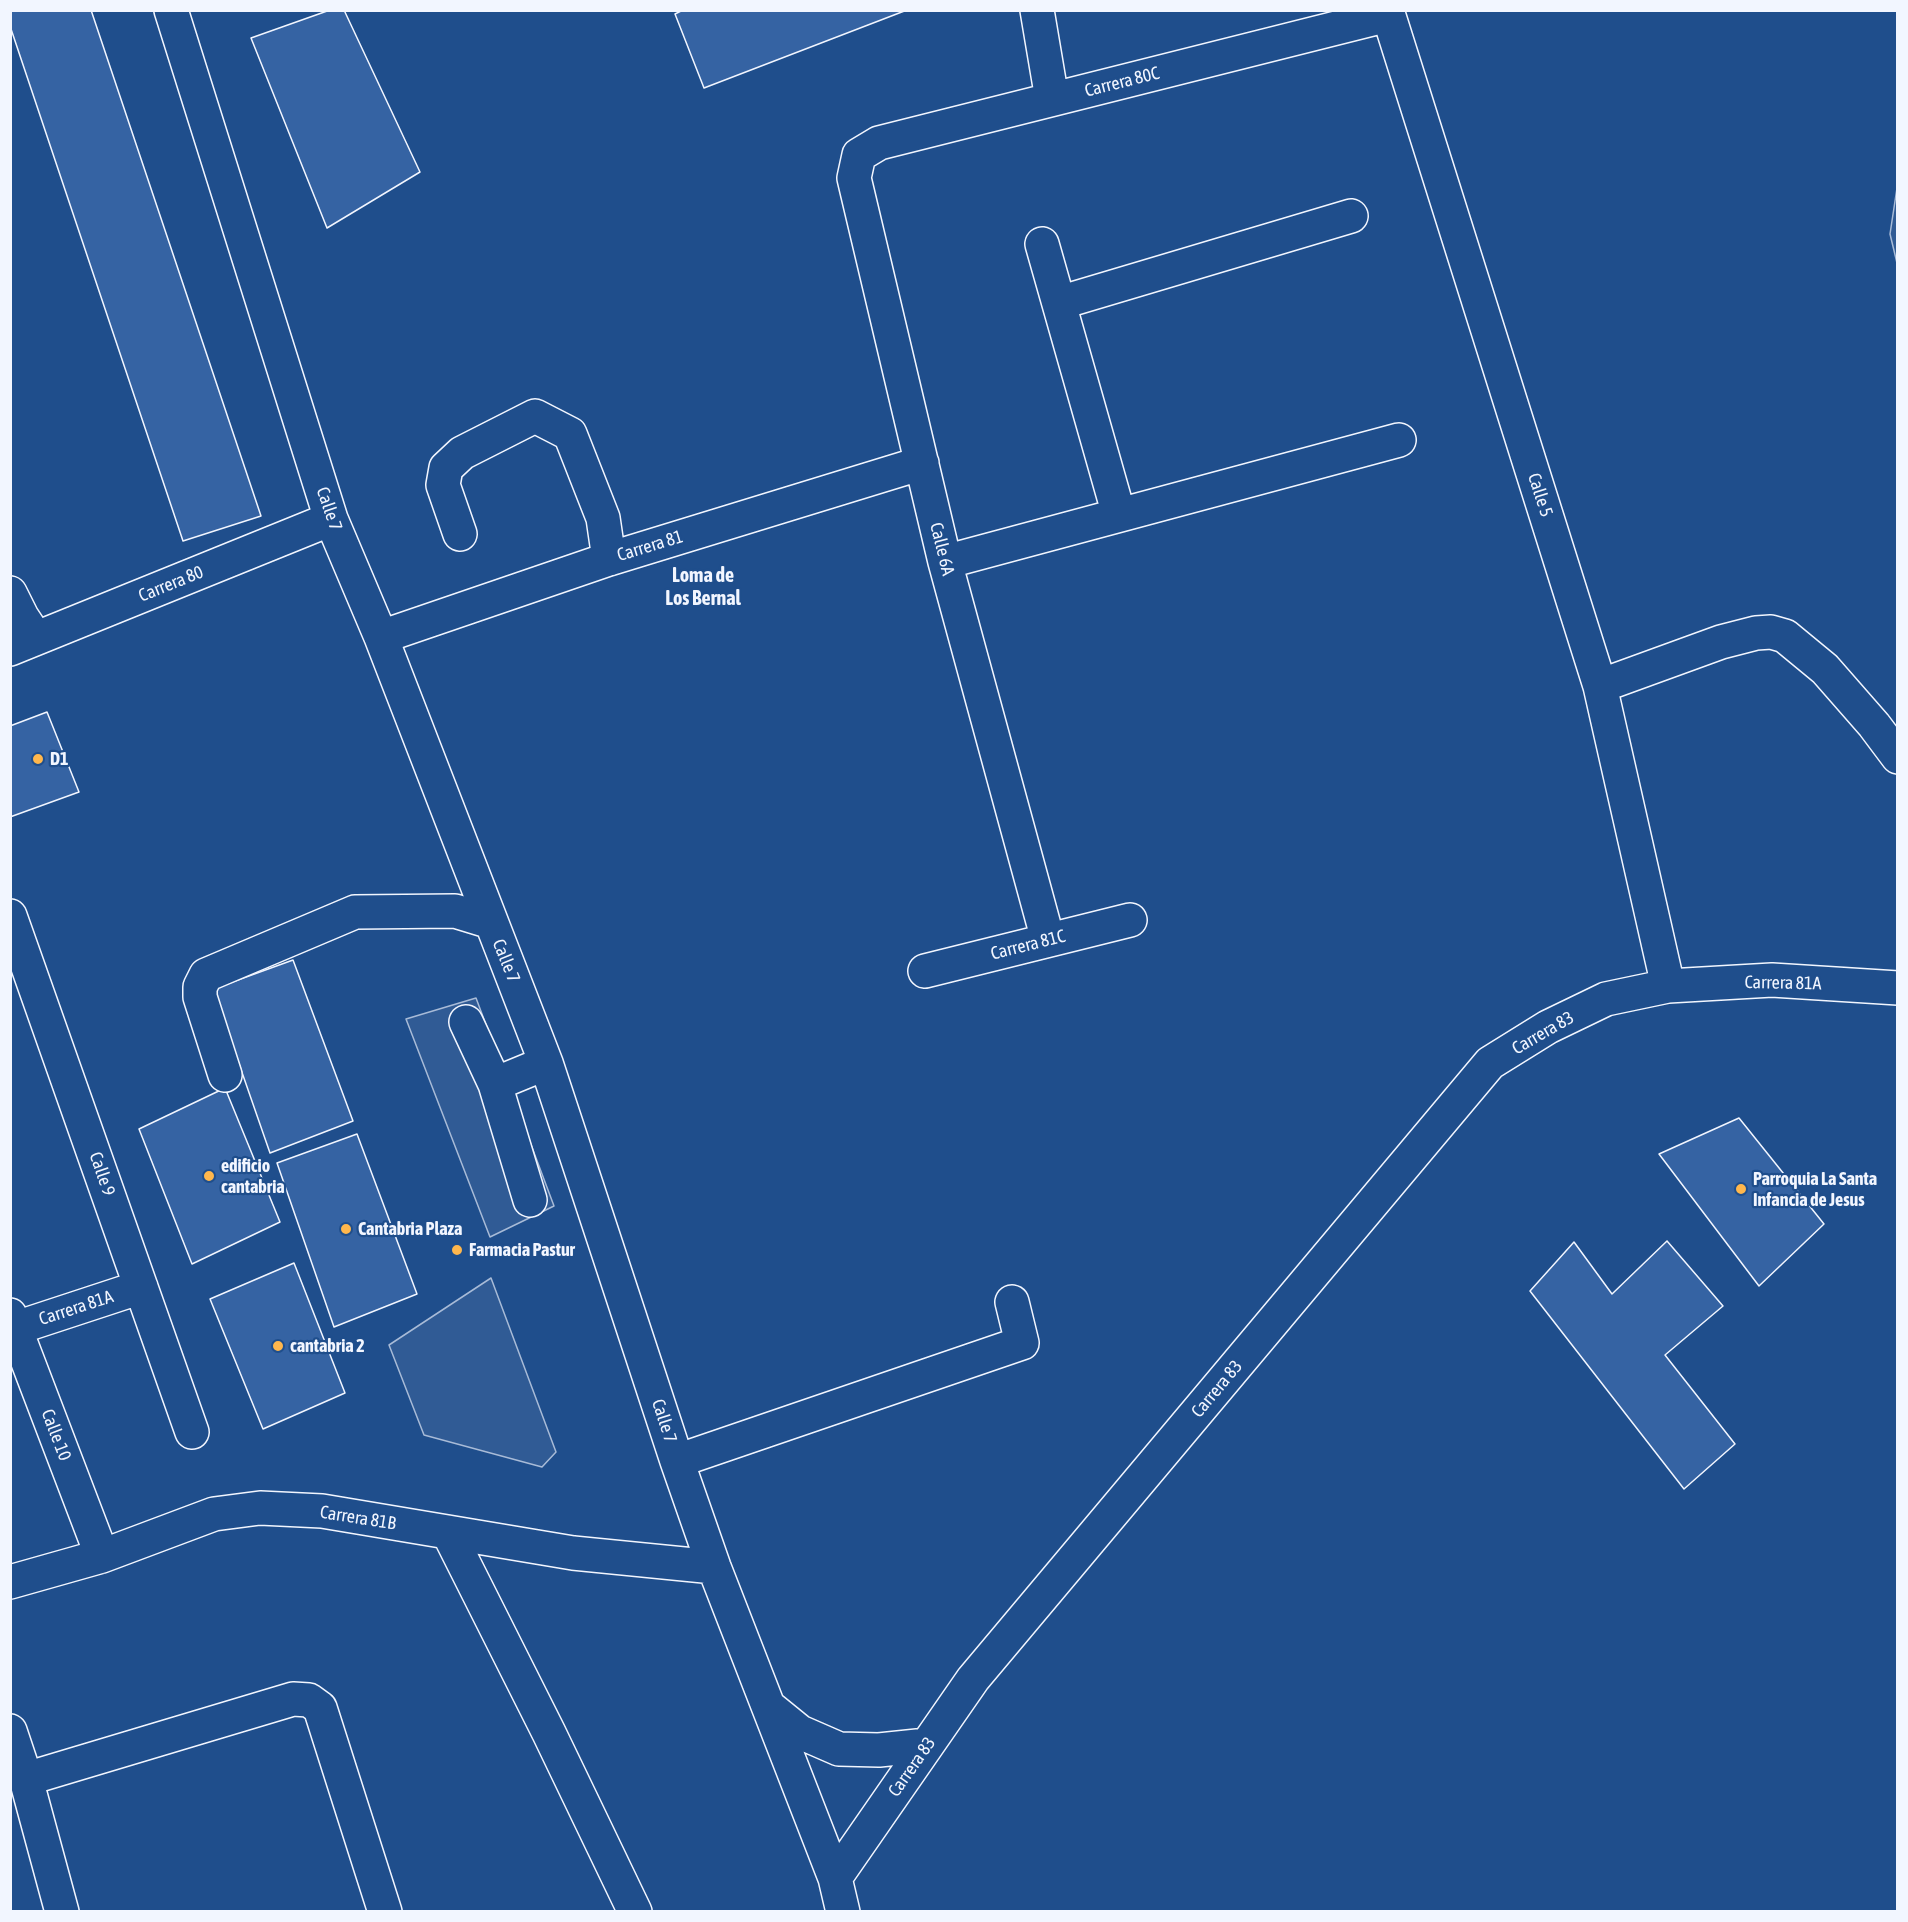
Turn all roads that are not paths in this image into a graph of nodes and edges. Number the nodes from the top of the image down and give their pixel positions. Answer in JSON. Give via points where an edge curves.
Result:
{"nodes":[{"id":1,"x":171,"y":10,"type":"edge"},
{"id":2,"x":1037,"y":10,"type":"edge"},
{"id":3,"x":1388,"y":13,"type":"edge"},
{"id":4,"x":1052,"y":99,"type":"junction"},
{"id":5,"x":859,"y":155,"type":"joint"},
{"id":6,"x":1351,"y":216,"type":"dead end"},
{"id":7,"x":1042,"y":244,"type":"dead end"},
{"id":8,"x":1059,"y":303,"type":"junction"},
{"id":9,"x":1399,"y":440,"type":"dead end"},
{"id":10,"x":922,"y":463,"type":"junction"},
{"id":11,"x":1119,"y":515,"type":"junction"},
{"id":12,"x":332,"y":519,"type":"junction"},
{"id":13,"x":460,"y":534,"type":"dead end"},
{"id":14,"x":609,"y":559,"type":"junction"},
{"id":15,"x":945,"y":562,"type":"junction"},
{"id":16,"x":10,"y":593,"type":"edge"},
{"id":17,"x":381,"y":637,"type":"junction"},
{"id":18,"x":23,"y":643,"type":"edge"},
{"id":19,"x":1600,"y":686,"type":"junction"},
{"id":20,"x":1898,"y":757,"type":"edge"},
{"id":21,"x":10,"y":916,"type":"edge"},
{"id":22,"x":1130,"y":920,"type":"dead end"},
{"id":23,"x":491,"y":922,"type":"junction"},
{"id":24,"x":1048,"y":940,"type":"junction"},
{"id":25,"x":925,"y":970,"type":"dead end"},
{"id":26,"x":1668,"y":986,"type":"junction"},
{"id":27,"x":1898,"y":988,"type":"edge"},
{"id":28,"x":466,"y":1022,"type":"dead end"},
{"id":29,"x":546,"y":1063,"type":"junction"},
{"id":30,"x":225,"y":1074,"type":"dead end"},
{"id":31,"x":495,"y":1084,"type":"junction"},
{"id":32,"x":530,"y":1200,"type":"dead end"},
{"id":33,"x":141,"y":1287,"type":"junction"},
{"id":34,"x":1012,"y":1302,"type":"dead end"},
{"id":35,"x":12,"y":1324,"type":"edge"},
{"id":36,"x":192,"y":1432,"type":"dead end"},
{"id":37,"x":677,"y":1461,"type":"junction"},
{"id":38,"x":448,"y":1532,"type":"junction"},
{"id":39,"x":102,"y":1556,"type":"junction"},
{"id":40,"x":714,"y":1567,"type":"junction"},
{"id":41,"x":10,"y":1582,"type":"edge"},
{"id":42,"x":768,"y":1705,"type":"junction"},
{"id":43,"x":10,"y":1731,"type":"edge"},
{"id":44,"x":927,"y":1745,"type":"junction"},
{"id":45,"x":26,"y":1779,"type":"junction"},
{"id":46,"x":835,"y":1878,"type":"junction"},
{"id":47,"x":62,"y":1911,"type":"edge"},
{"id":48,"x":385,"y":1911,"type":"edge"},
{"id":49,"x":635,"y":1911,"type":"edge"},
{"id":50,"x":843,"y":1911,"type":"edge"}],
"edges":[{"from":1,"to":12,"type":"street","name":"Calle 7"},
{"from":2,"to":4,"type":"street"},
{"from":3,"to":4,"type":"street","name":"Carrera 80C"},
{"from":3,"to":19,"type":"street","name":"Calle 5"},
{"from":4,"to":5,"type":"street","name":"Carrera 80C","via":[[879,143]]},
{"from":5,"to":10,"type":"street","name":"Calle 6A","via":[[854,178]]},
{"from":6,"to":8,"type":"street"},
{"from":7,"to":8,"type":"street"},
{"from":8,"to":11,"type":"street"},
{"from":9,"to":11,"type":"street"},
{"from":10,"to":14,"type":"street","name":"Carrera 81"},
{"from":10,"to":15,"type":"street","name":"Calle 6A"},
{"from":11,"to":15,"type":"street"},
{"from":12,"to":17,"type":"street","name":"Calle 7"},
{"from":12,"to":18,"type":"street","name":"Carrera 80"},
{"from":13,"to":14,"type":"street","via":[[443,484],[446,468],[462,453],[536,416],[570,434],[603,518]]},
{"from":14,"to":17,"type":"street","name":"Carrera 81"},
{"from":15,"to":24,"type":"street","name":"Calle 6A"},
{"from":16,"to":18,"type":"street","via":[[22,617]]},
{"from":17,"to":23,"type":"street","name":"Calle 7"},
{"from":19,"to":20,"type":"street","via":[[1721,642],[1772,632],[1785,636],[1825,669]]},
{"from":19,"to":26,"type":"street","name":"Calle 5"},
{"from":21,"to":33,"type":"street","name":"Calle 9"},
{"from":22,"to":24,"type":"street","name":"Carrera 81C"},
{"from":23,"to":29,"type":"street","name":"Calle 7"},
{"from":23,"to":30,"type":"street","via":[[455,911],[355,912],[206,975],[200,997]]},
{"from":24,"to":25,"type":"street","name":"Carrera 81C"},
{"from":26,"to":27,"type":"street","name":"Carrera 81A","via":[[1772,980]]},
{"from":26,"to":44,"type":"street","name":"Carrera 83","via":[[1606,999],[1548,1027],[1490,1064],[973,1679]]},
{"from":28,"to":31,"type":"street"},
{"from":29,"to":31,"type":"street"},
{"from":29,"to":37,"type":"street","name":"Calle 7"},
{"from":31,"to":32,"type":"street"},
{"from":33,"to":35,"type":"street","name":"Carrera 81A"},
{"from":33,"to":36,"type":"street","name":"Calle 9"},
{"from":34,"to":37,"type":"street","via":[[1022,1343]]},
{"from":35,"to":39,"type":"street","name":"Calle 10"},
{"from":37,"to":40,"type":"street","name":"Calle 7"},
{"from":38,"to":39,"type":"street","name":"Carrera 81B","via":[[322,1511],[260,1508],[214,1514]]},
{"from":38,"to":40,"type":"street","name":"Carrera 81B","via":[[573,1553]]},
{"from":38,"to":49,"type":"street"},
{"from":39,"to":41,"type":"street","name":"Carrera 81B"},
{"from":40,"to":42,"type":"street","name":"Calle 7"},
{"from":42,"to":44,"type":"street","via":[[800,1732],[839,1749]]},
{"from":42,"to":46,"type":"street","name":"Calle 7"},
{"from":43,"to":45,"type":"street"},
{"from":44,"to":46,"type":"street","name":"Carrera 83"},
{"from":45,"to":47,"type":"street"},
{"from":45,"to":48,"type":"street","via":[[293,1699],[309,1700],[320,1708]]},
{"from":46,"to":50,"type":"street","name":"Calle 7"}]}
